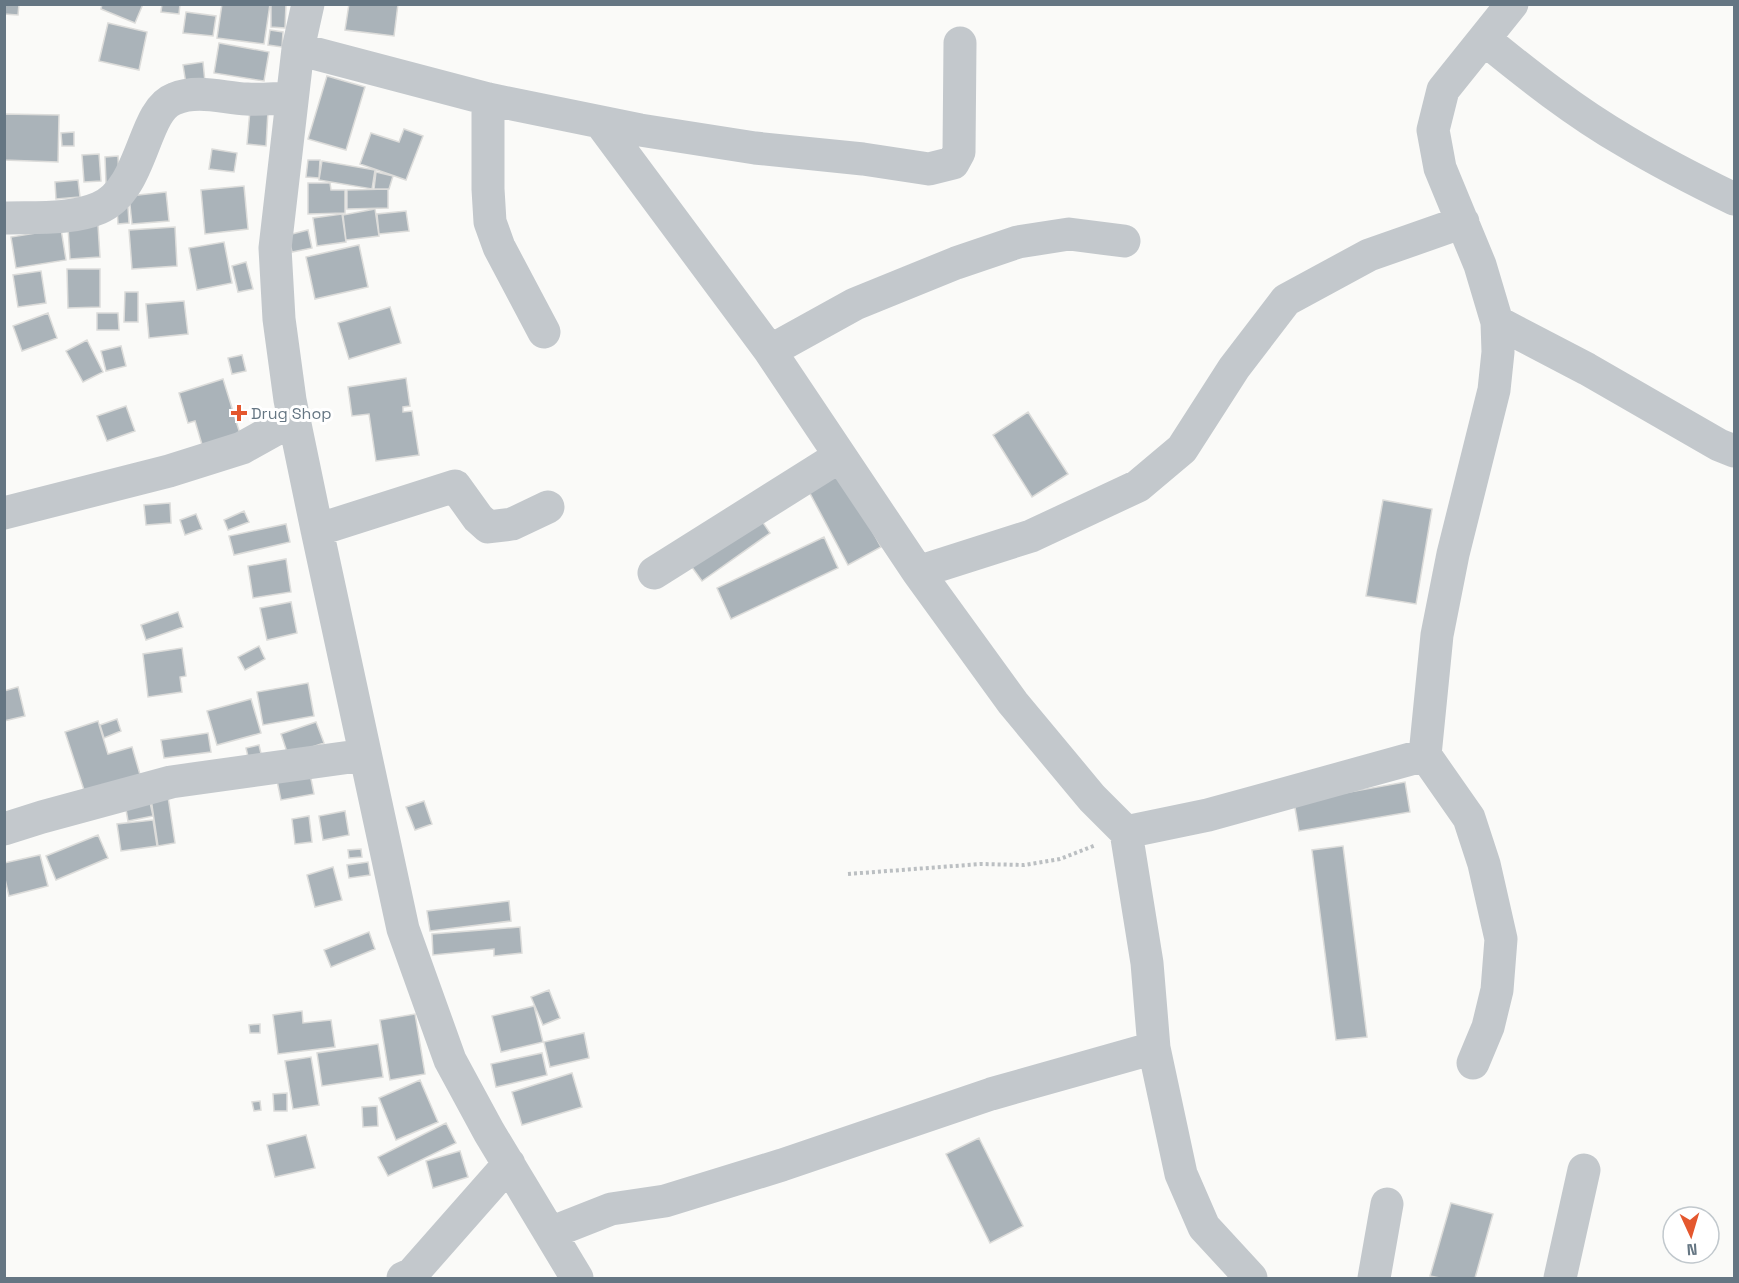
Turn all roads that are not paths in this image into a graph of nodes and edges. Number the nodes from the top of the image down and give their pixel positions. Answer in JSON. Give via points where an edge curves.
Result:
{"nodes":[{"id":1,"x":308,"y":4,"type":"edge"},
{"id":2,"x":1512,"y":4,"type":"edge"},
{"id":3,"x":1484,"y":39,"type":"junction"},
{"id":4,"x":960,"y":43,"type":"dead end"},
{"id":5,"x":298,"y":49,"type":"junction"},
{"id":6,"x":292,"y":98,"type":"junction"},
{"id":7,"x":488,"y":99,"type":"junction"},
{"id":8,"x":600,"y":122,"type":"junction"},
{"id":9,"x":1734,"y":199,"type":"edge"},
{"id":10,"x":4,"y":218,"type":"edge"},
{"id":11,"x":1463,"y":222,"type":"junction"},
{"id":12,"x":1124,"y":240,"type":"dead end"},
{"id":13,"x":1497,"y":322,"type":"junction"},
{"id":14,"x":544,"y":332,"type":"dead end"},
{"id":15,"x":770,"y":351,"type":"junction"},
{"id":16,"x":294,"y":419,"type":"junction"},
{"id":17,"x":1734,"y":451,"type":"edge"},
{"id":18,"x":840,"y":456,"type":"junction"},
{"id":19,"x":548,"y":507,"type":"dead end"},
{"id":20,"x":4,"y":513,"type":"edge"},
{"id":21,"x":317,"y":530,"type":"junction"},
{"id":22,"x":918,"y":572,"type":"junction"},
{"id":23,"x":654,"y":573,"type":"dead end"},
{"id":24,"x":365,"y":755,"type":"junction"},
{"id":25,"x":1425,"y":755,"type":"junction"},
{"id":26,"x":4,"y":829,"type":"edge"},
{"id":27,"x":1126,"y":832,"type":"junction"},
{"id":28,"x":1154,"y":1048,"type":"junction"},
{"id":29,"x":1473,"y":1064,"type":"dead end"},
{"id":30,"x":509,"y":1164,"type":"junction"},
{"id":31,"x":1584,"y":1170,"type":"dead end"},
{"id":32,"x":1387,"y":1204,"type":"dead end"},
{"id":33,"x":550,"y":1233,"type":"junction"},
{"id":34,"x":403,"y":1278,"type":"edge"},
{"id":35,"x":577,"y":1278,"type":"edge"},
{"id":36,"x":1251,"y":1278,"type":"edge"},
{"id":37,"x":1374,"y":1278,"type":"edge"},
{"id":38,"x":1560,"y":1278,"type":"edge"}],
"edges":[{"from":1,"to":5,"type":"street"},
{"from":2,"to":3,"type":"street"},
{"from":3,"to":9,"type":"street","via":[[1623,140]]},
{"from":3,"to":11,"type":"street","via":[[1443,90],[1433,130],[1440,168]]},
{"from":4,"to":8,"type":"street","via":[[959,152],[953,163],[929,169],[756,148]]},
{"from":5,"to":6,"type":"street"},
{"from":5,"to":7,"type":"street"},
{"from":6,"to":10,"type":"street","via":[[192,95],[173,99],[159,111],[130,179],[121,192],[100,208],[71,215]]},
{"from":6,"to":16,"type":"street","via":[[275,248],[279,319]]},
{"from":7,"to":8,"type":"street"},
{"from":7,"to":14,"type":"street","via":[[490,222]]},
{"from":8,"to":15,"type":"street"},
{"from":11,"to":13,"type":"street"},
{"from":11,"to":22,"type":"street","via":[[1369,255],[1286,300],[1234,368],[1182,449],[1138,486],[1031,536]]},
{"from":12,"to":15,"type":"street","via":[[1069,234],[1018,242],[855,304]]},
{"from":13,"to":17,"type":"street"},
{"from":13,"to":25,"type":"street","via":[[1494,390],[1437,635]]},
{"from":15,"to":18,"type":"street"},
{"from":16,"to":20,"type":"street","via":[[242,448]]},
{"from":16,"to":21,"type":"street"},
{"from":18,"to":22,"type":"street"},
{"from":18,"to":23,"type":"street"},
{"from":19,"to":21,"type":"street","via":[[512,524],[488,527],[455,486]]},
{"from":21,"to":24,"type":"street"},
{"from":22,"to":27,"type":"street","via":[[1013,703],[1092,798]]},
{"from":24,"to":26,"type":"street","via":[[171,782]]},
{"from":24,"to":30,"type":"street","via":[[403,929],[450,1060]]},
{"from":25,"to":27,"type":"street","via":[[1208,815]]},
{"from":25,"to":29,"type":"street","via":[[1469,818],[1501,939],[1497,990]]},
{"from":27,"to":28,"type":"street","via":[[1147,963]]},
{"from":28,"to":33,"type":"street","via":[[991,1094],[664,1201],[611,1209]]},
{"from":28,"to":36,"type":"street","via":[[1181,1174],[1204,1227]]},
{"from":30,"to":33,"type":"street"},
{"from":30,"to":34,"type":"street","via":[[412,1274]]},
{"from":31,"to":38,"type":"street"},
{"from":32,"to":37,"type":"street"},
{"from":33,"to":35,"type":"street"}]}
